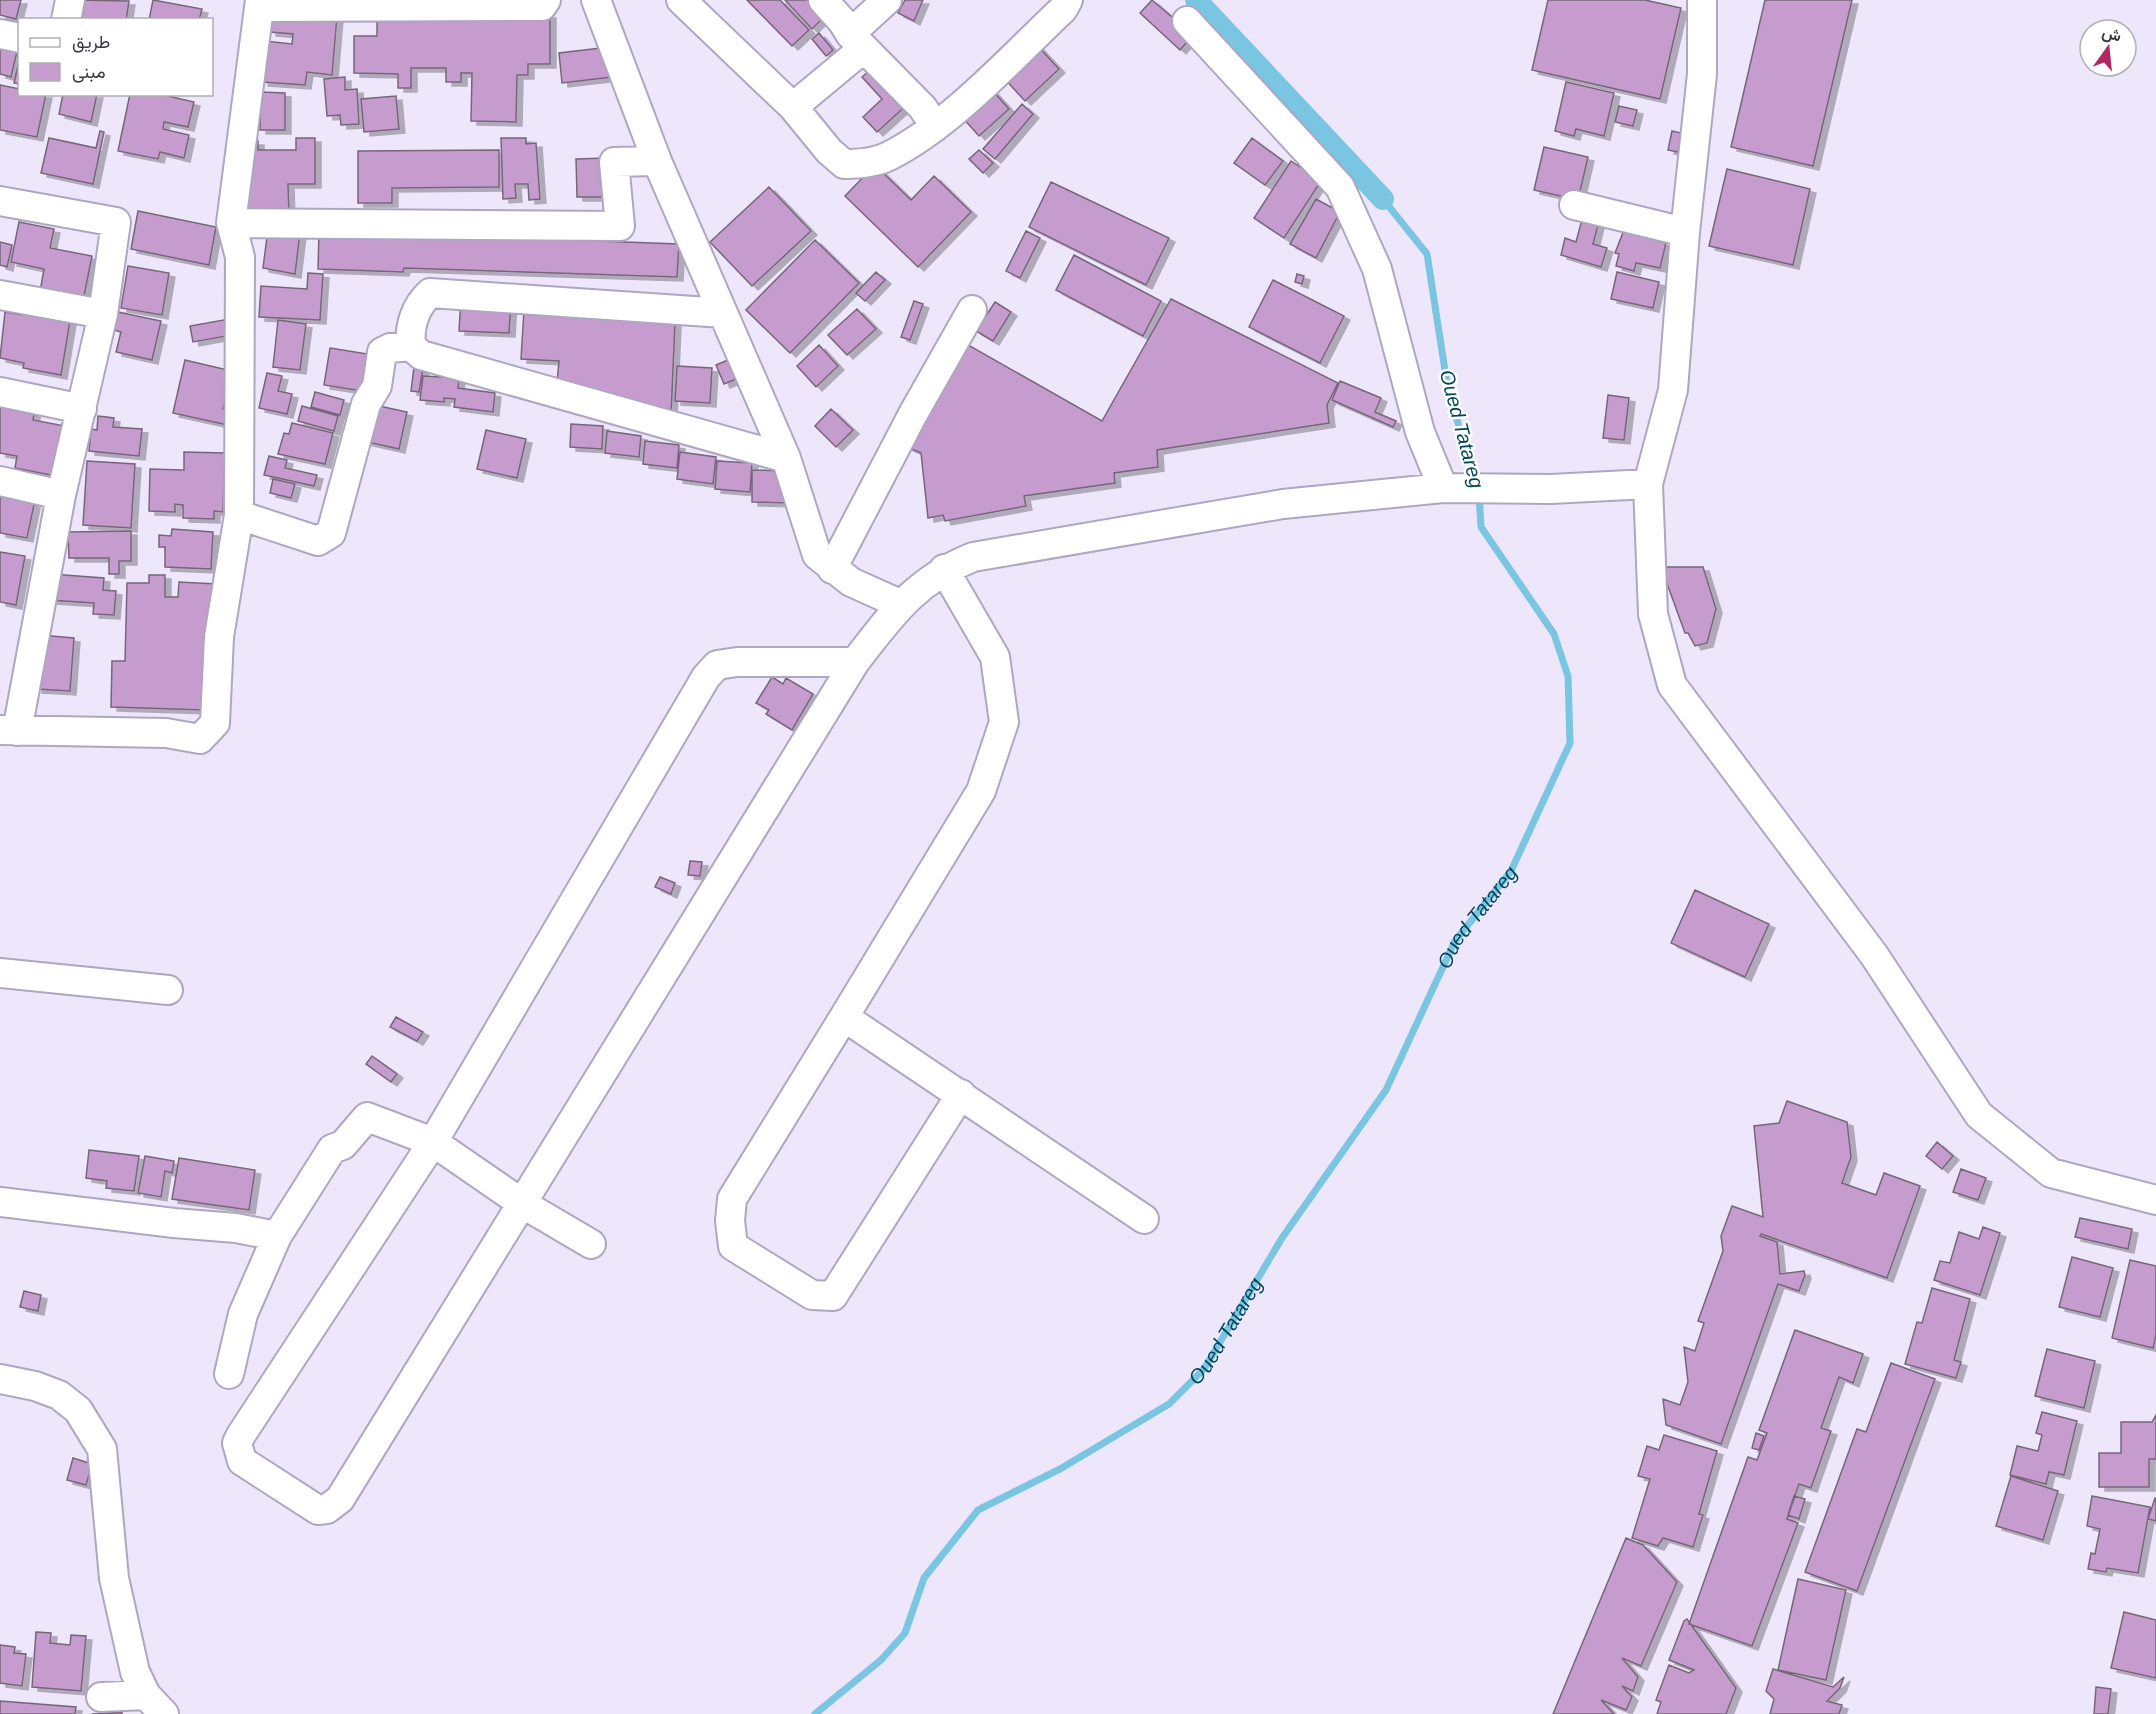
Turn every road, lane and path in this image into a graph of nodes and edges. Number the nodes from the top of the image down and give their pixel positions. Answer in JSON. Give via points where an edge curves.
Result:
{"nodes":[{"id":1,"x":70,"y":0,"type":"edge"},
{"id":2,"x":546,"y":0,"type":"edge"},
{"id":3,"x":596,"y":0,"type":"edge"},
{"id":4,"x":681,"y":0,"type":"edge"},
{"id":5,"x":823,"y":0,"type":"edge"},
{"id":6,"x":887,"y":0,"type":"edge"},
{"id":7,"x":1068,"y":0,"type":"edge"},
{"id":8,"x":1702,"y":0,"type":"edge"},
{"id":9,"x":260,"y":4,"type":"edge"},
{"id":10,"x":66,"y":18,"type":"edge"},
{"id":11,"x":1187,"y":21,"type":"dead end"},
{"id":12,"x":0,"y":34,"type":"edge"},
{"id":13,"x":18,"y":38,"type":"edge"},
{"id":14,"x":856,"y":41,"type":"junction"},
{"id":15,"x":793,"y":107,"type":"junction"},
{"id":16,"x":935,"y":127,"type":"junction"},
{"id":17,"x":657,"y":161,"type":"junction"},
{"id":18,"x":0,"y":201,"type":"edge"},
{"id":19,"x":1574,"y":205,"type":"dead end"},
{"id":20,"x":231,"y":223,"type":"junction"},
{"id":21,"x":1685,"y":232,"type":"junction"},
{"id":22,"x":0,"y":296,"type":"edge"},
{"id":23,"x":972,"y":310,"type":"dead end"},
{"id":24,"x":723,"y":313,"type":"junction"},
{"id":25,"x":103,"y":314,"type":"junction"},
{"id":26,"x":411,"y":346,"type":"junction"},
{"id":27,"x":0,"y":392,"type":"edge"},
{"id":28,"x":82,"y":409,"type":"junction"},
{"id":29,"x":786,"y":458,"type":"junction"},
{"id":30,"x":0,"y":481,"type":"edge"},
{"id":31,"x":1647,"y":484,"type":"junction"},
{"id":32,"x":1443,"y":488,"type":"junction"},
{"id":33,"x":61,"y":495,"type":"junction"},
{"id":34,"x":239,"y":515,"type":"junction"},
{"id":35,"x":832,"y":569,"type":"junction"},
{"id":36,"x":944,"y":569,"type":"junction"},
{"id":37,"x":900,"y":604,"type":"junction"},
{"id":38,"x":855,"y":662,"type":"junction"},
{"id":39,"x":8,"y":731,"type":"edge"},
{"id":40,"x":0,"y":973,"type":"edge"},
{"id":41,"x":168,"y":990,"type":"dead end"},
{"id":42,"x":844,"y":1017,"type":"junction"},
{"id":43,"x":961,"y":1094,"type":"junction"},
{"id":44,"x":433,"y":1142,"type":"junction"},
{"id":45,"x":2156,"y":1200,"type":"edge"},
{"id":46,"x":0,"y":1202,"type":"edge"},
{"id":47,"x":523,"y":1204,"type":"junction"},
{"id":48,"x":1144,"y":1219,"type":"dead end"},
{"id":49,"x":277,"y":1236,"type":"junction"},
{"id":50,"x":591,"y":1244,"type":"dead end"},
{"id":51,"x":229,"y":1374,"type":"dead end"},
{"id":52,"x":0,"y":1379,"type":"edge"},
{"id":53,"x":101,"y":1697,"type":"dead end"},
{"id":54,"x":155,"y":1705,"type":"edge"}],
"edges":[{"from":1,"to":10,"type":"street"},
{"from":2,"to":9,"type":"street","via":[[542,6]]},
{"from":3,"to":17,"type":"street"},
{"from":4,"to":15,"type":"street"},
{"from":5,"to":14,"type":"street"},
{"from":6,"to":14,"type":"street"},
{"from":7,"to":16,"type":"street","via":[[1063,9]]},
{"from":8,"to":21,"type":"street","via":[[1702,74]]},
{"from":9,"to":20,"type":"street"},
{"from":11,"to":32,"type":"street","via":[[1340,187],[1377,269],[1420,432]]},
{"from":12,"to":13,"type":"street"},
{"from":14,"to":15,"type":"street"},
{"from":14,"to":16,"type":"street","via":[[923,108]]},
{"from":15,"to":16,"type":"street","via":[[844,164],[864,164],[887,157]]},
{"from":17,"to":20,"type":"street","via":[[614,162],[620,225]]},
{"from":17,"to":24,"type":"street"},
{"from":18,"to":25,"type":"street","via":[[116,222]]},
{"from":19,"to":21,"type":"street"},
{"from":20,"to":34,"type":"street","via":[[240,257]]},
{"from":21,"to":31,"type":"street","via":[[1673,390]]},
{"from":22,"to":25,"type":"street"},
{"from":23,"to":35,"type":"street"},
{"from":24,"to":26,"type":"street","via":[[430,293],[415,313]]},
{"from":24,"to":29,"type":"street"},
{"from":25,"to":28,"type":"street"},
{"from":26,"to":29,"type":"street","via":[[421,355]]},
{"from":26,"to":34,"type":"street","via":[[382,352],[377,386],[366,404],[331,533],[318,541]]},
{"from":27,"to":28,"type":"street"},
{"from":28,"to":33,"type":"street"},
{"from":29,"to":35,"type":"street","via":[[817,555]]},
{"from":30,"to":33,"type":"street"},
{"from":31,"to":32,"type":"street","via":[[1551,489]]},
{"from":31,"to":45,"type":"street","via":[[1653,614],[1672,685],[1874,955],[1979,1115],[2051,1173]]},
{"from":32,"to":36,"type":"street","via":[[1283,504],[973,557]]},
{"from":33,"to":39,"type":"street"},
{"from":34,"to":39,"type":"street","via":[[219,637],[215,723],[200,738]]},
{"from":35,"to":37,"type":"street"},
{"from":36,"to":37,"type":"street"},
{"from":36,"to":42,"type":"street","via":[[995,657],[1005,722],[981,791]]},
{"from":37,"to":38,"type":"street"},
{"from":38,"to":44,"type":"street","via":[[737,662],[717,665],[706,677]]},
{"from":38,"to":47,"type":"street"},
{"from":40,"to":41,"type":"street"},
{"from":42,"to":43,"type":"street"},
{"from":42,"to":43,"type":"street","via":[[732,1199],[733,1246],[812,1295],[833,1296]]},
{"from":43,"to":48,"type":"street"},
{"from":44,"to":47,"type":"street"},
{"from":44,"to":47,"type":"street","via":[[241,1435],[237,1443],[242,1461],[318,1510],[327,1509],[340,1499]]},
{"from":44,"to":49,"type":"street","via":[[367,1118],[343,1145],[332,1149]]},
{"from":46,"to":49,"type":"street"},
{"from":47,"to":50,"type":"street"},
{"from":49,"to":51,"type":"street","via":[[243,1314]]},
{"from":52,"to":54,"type":"street","via":[[59,1395],[78,1410],[102,1449],[114,1578],[135,1672]]},
{"from":53,"to":54,"type":"street"}]}
